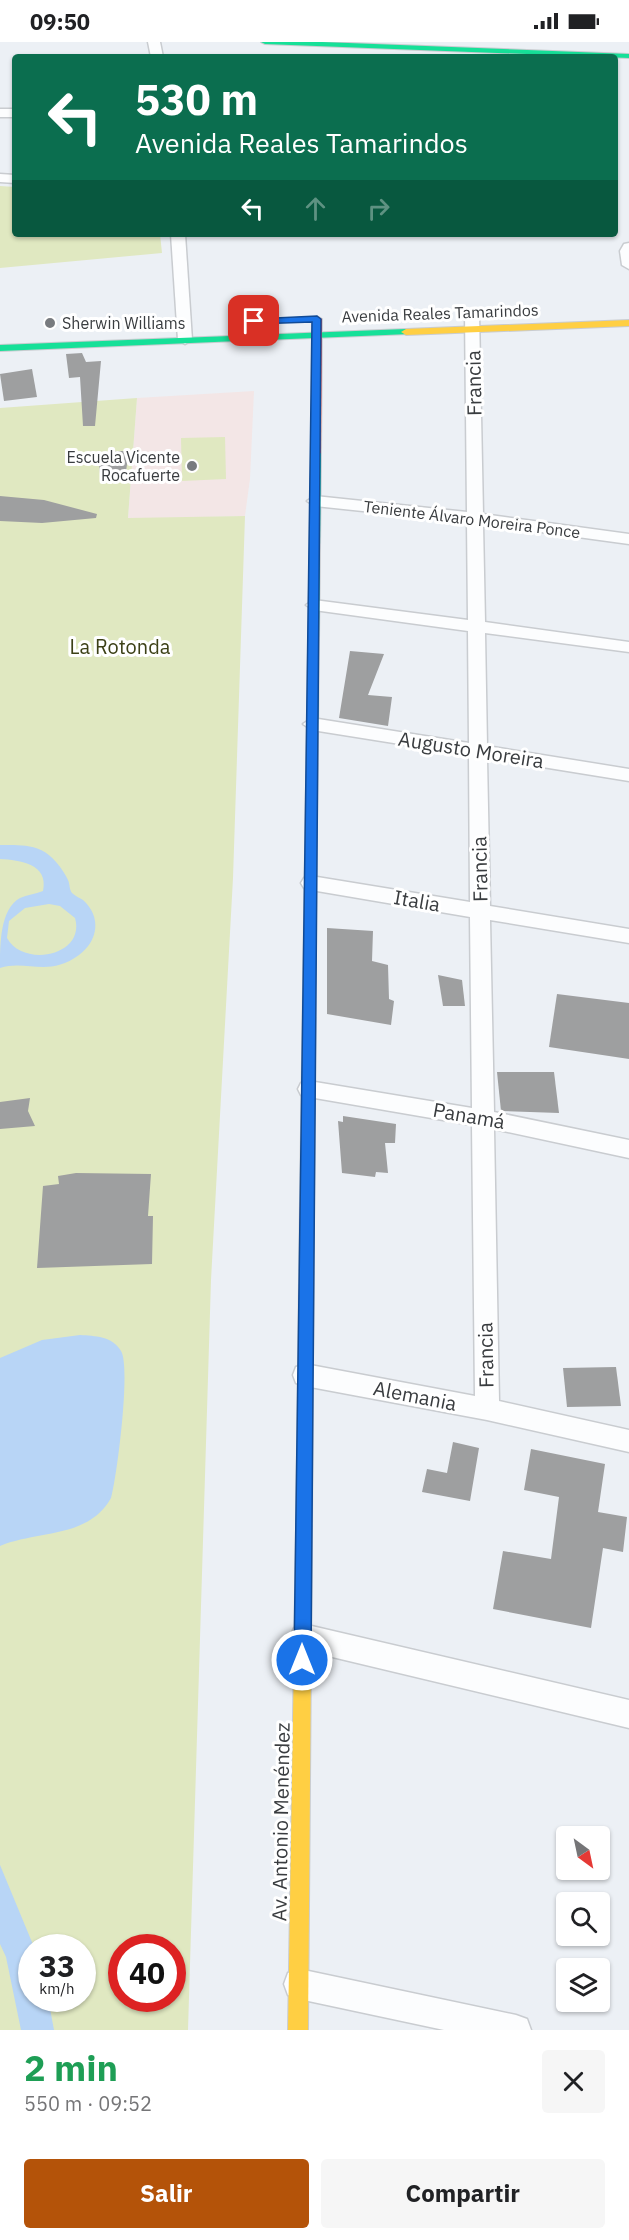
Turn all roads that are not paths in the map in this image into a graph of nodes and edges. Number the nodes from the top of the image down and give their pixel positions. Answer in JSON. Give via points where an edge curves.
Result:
{"nodes":[{"id":1,"x":265,"y":42,"type":"edge"},
{"id":2,"x":482,"y":42,"type":"edge"},
{"id":3,"x":492,"y":42,"type":"edge"},
{"id":4,"x":305,"y":43,"type":"edge"},
{"id":5,"x":629,"y":46,"type":"edge"},
{"id":6,"x":607,"y":50,"type":"junction"},
{"id":7,"x":629,"y":56,"type":"edge"},
{"id":8,"x":178,"y":237,"type":"edge"},
{"id":9,"x":629,"y":247,"type":"edge"},
{"id":10,"x":629,"y":265,"type":"edge"},
{"id":11,"x":472,"y":317,"type":"junction"},
{"id":12,"x":318,"y":319,"type":"dead end"},
{"id":13,"x":629,"y":323,"type":"edge"},
{"id":14,"x":317,"y":334,"type":"junction"},
{"id":15,"x":185,"y":340,"type":"junction"},
{"id":16,"x":0,"y":348,"type":"edge"},
{"id":17,"x":315,"y":501,"type":"junction"},
{"id":18,"x":475,"y":518,"type":"junction"},
{"id":19,"x":629,"y":539,"type":"edge"},
{"id":20,"x":314,"y":604,"type":"junction"},
{"id":21,"x":477,"y":626,"type":"junction"},
{"id":22,"x":629,"y":647,"type":"edge"},
{"id":23,"x":312,"y":724,"type":"junction"},
{"id":24,"x":478,"y":750,"type":"junction"},
{"id":25,"x":629,"y":775,"type":"edge"},
{"id":26,"x":311,"y":883,"type":"junction"},
{"id":27,"x":480,"y":912,"type":"junction"},
{"id":28,"x":629,"y":936,"type":"edge"},
{"id":29,"x":309,"y":1089,"type":"junction"},
{"id":30,"x":483,"y":1118,"type":"junction"},
{"id":31,"x":629,"y":1149,"type":"edge"},
{"id":32,"x":305,"y":1375,"type":"junction"},
{"id":33,"x":487,"y":1409,"type":"junction"},
{"id":34,"x":629,"y":1441,"type":"edge"},
{"id":35,"x":303,"y":1637,"type":"junction"},
{"id":36,"x":629,"y":1714,"type":"edge"},
{"id":37,"x":299,"y":1984,"type":"junction"},
{"id":38,"x":298,"y":2030,"type":"edge"},
{"id":39,"x":516,"y":2030,"type":"edge"}],
"edges":[{"from":1,"to":4,"type":"street"},
{"from":2,"to":3,"type":"street"},
{"from":3,"to":6,"type":"street"},
{"from":4,"to":6,"type":"street"},
{"from":5,"to":6,"type":"street"},
{"from":6,"to":7,"type":"street"},
{"from":8,"to":15,"type":"street"},
{"from":9,"to":10,"type":"street"},
{"from":11,"to":13,"type":"street","name":"Avenida Reales Tamarindos"},
{"from":11,"to":14,"type":"street","name":"Avenida Reales Tamarindos"},
{"from":11,"to":18,"type":"street","name":"Francia"},
{"from":12,"to":14,"type":"street","name":"Av. Antonio Menéndez"},
{"from":14,"to":15,"type":"street","name":"Avenida Reales Tamarindos"},
{"from":14,"to":17,"type":"street","name":"Av. Antonio Menéndez"},
{"from":15,"to":16,"type":"street","name":"Avenida Reales Tamarindos"},
{"from":17,"to":18,"type":"street","name":"Teniente Álvaro Moreira Ponce"},
{"from":17,"to":20,"type":"street","name":"Av. Antonio Menéndez"},
{"from":18,"to":19,"type":"street","name":"Teniente Álvaro Moreira Ponce"},
{"from":18,"to":21,"type":"street","name":"Francia"},
{"from":20,"to":21,"type":"street"},
{"from":20,"to":23,"type":"street","name":"Av. Antonio Menéndez"},
{"from":21,"to":22,"type":"street"},
{"from":21,"to":24,"type":"street","name":"Francia"},
{"from":23,"to":24,"type":"street","name":"Augusto Moreira"},
{"from":23,"to":26,"type":"street","name":"Av. Antonio Menéndez"},
{"from":24,"to":25,"type":"street","name":"Augusto Moreira"},
{"from":24,"to":27,"type":"street","name":"Francia"},
{"from":26,"to":27,"type":"street","name":"Italia"},
{"from":26,"to":29,"type":"street","name":"Av. Antonio Menéndez"},
{"from":27,"to":28,"type":"street","name":"Italia"},
{"from":27,"to":30,"type":"street","name":"Francia"},
{"from":29,"to":30,"type":"street","name":"Panamá"},
{"from":29,"to":32,"type":"street","name":"Av. Antonio Menéndez"},
{"from":30,"to":31,"type":"street","name":"Panamá"},
{"from":30,"to":33,"type":"street","name":"Francia"},
{"from":32,"to":33,"type":"street","name":"Alemania"},
{"from":32,"to":35,"type":"street","name":"Av. Antonio Menéndez"},
{"from":33,"to":34,"type":"street","name":"Alemania"},
{"from":35,"to":36,"type":"street"},
{"from":35,"to":37,"type":"street","name":"Av. Antonio Menéndez"},
{"from":37,"to":38,"type":"street","name":"Av. Antonio Menéndez"},
{"from":37,"to":39,"type":"street"}]}
